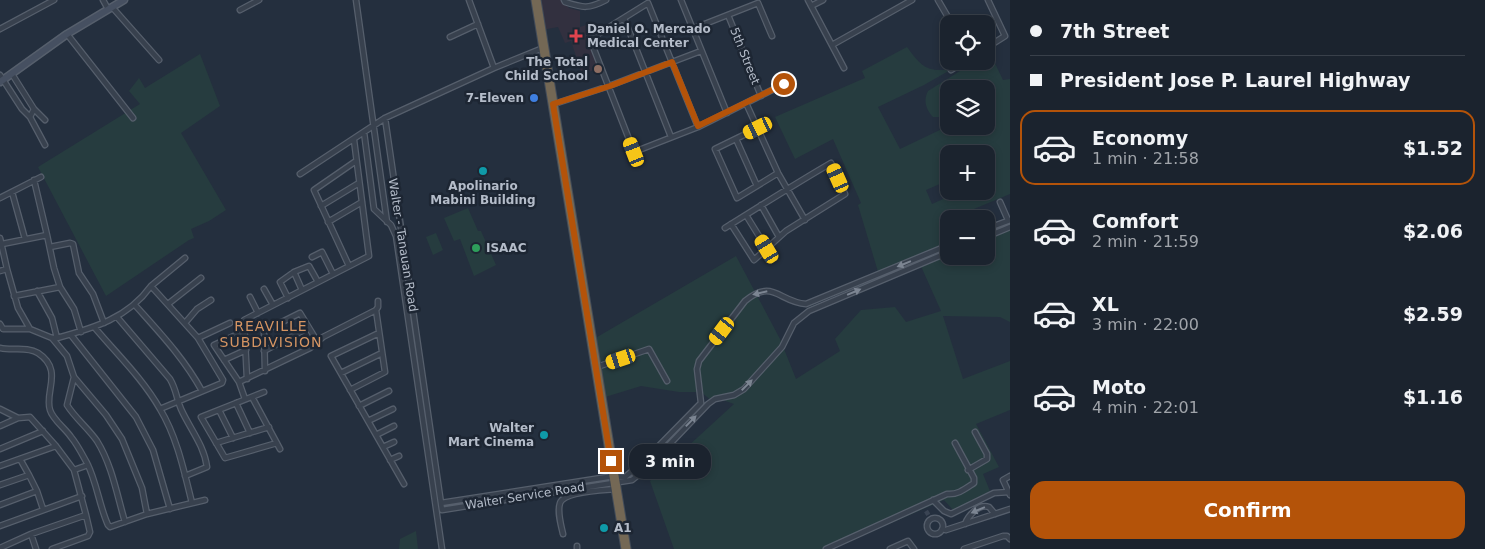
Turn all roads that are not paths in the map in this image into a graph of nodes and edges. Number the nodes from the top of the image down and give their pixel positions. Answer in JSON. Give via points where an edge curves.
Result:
{"nodes":[{"id":1,"x":54,"y":0,"type":"edge"},
{"id":2,"x":103,"y":0,"type":"edge"},
{"id":3,"x":124,"y":0,"type":"edge"},
{"id":4,"x":259,"y":0,"type":"edge"},
{"id":5,"x":356,"y":0,"type":"edge"},
{"id":6,"x":469,"y":0,"type":"edge"},
{"id":7,"x":536,"y":0,"type":"edge"},
{"id":8,"x":564,"y":0,"type":"edge"},
{"id":9,"x":606,"y":0,"type":"edge"},
{"id":10,"x":681,"y":0,"type":"edge"},
{"id":11,"x":808,"y":0,"type":"edge"},
{"id":12,"x":823,"y":0,"type":"edge"},
{"id":13,"x":912,"y":0,"type":"edge"},
{"id":14,"x":938,"y":0,"type":"edge"},
{"id":15,"x":988,"y":0,"type":"edge"},
{"id":16,"x":811,"y":6,"type":"junction"},
{"id":17,"x":110,"y":8,"type":"junction"},
{"id":18,"x":240,"y":10,"type":"dead end"},
{"id":19,"x":728,"y":15,"type":"junction"},
{"id":20,"x":947,"y":15,"type":"edge"},
{"id":21,"x":624,"y":18,"type":"junction"},
{"id":22,"x":478,"y":24,"type":"junction"},
{"id":23,"x":0,"y":29,"type":"edge"},
{"id":24,"x":692,"y":29,"type":"junction"},
{"id":25,"x":67,"y":34,"type":"junction"},
{"id":26,"x":772,"y":36,"type":"dead end"},
{"id":27,"x":450,"y":37,"type":"dead end"},
{"id":28,"x":995,"y":43,"type":"edge"},
{"id":29,"x":832,"y":45,"type":"junction"},
{"id":30,"x":543,"y":48,"type":"junction"},
{"id":31,"x":700,"y":51,"type":"junction"},
{"id":32,"x":159,"y":60,"type":"dead end"},
{"id":33,"x":672,"y":62,"type":"junction"},
{"id":34,"x":494,"y":68,"type":"junction"},
{"id":35,"x":844,"y":68,"type":"dead end"},
{"id":36,"x":646,"y":72,"type":"junction"},
{"id":37,"x":12,"y":74,"type":"junction"},
{"id":38,"x":1,"y":79,"type":"edge"},
{"id":39,"x":784,"y":84,"type":"dead end"},
{"id":40,"x":610,"y":86,"type":"junction"},
{"id":41,"x":761,"y":96,"type":"junction"},
{"id":42,"x":746,"y":103,"type":"junction"},
{"id":43,"x":553,"y":104,"type":"junction"},
{"id":44,"x":34,"y":109,"type":"junction"},
{"id":45,"x":727,"y":112,"type":"junction"},
{"id":46,"x":30,"y":117,"type":"junction"},
{"id":47,"x":133,"y":118,"type":"dead end"},
{"id":48,"x":385,"y":118,"type":"junction"},
{"id":49,"x":45,"y":120,"type":"dead end"},
{"id":50,"x":372,"y":126,"type":"junction"},
{"id":51,"x":698,"y":126,"type":"junction"},
{"id":52,"x":758,"y":128,"type":"junction"},
{"id":53,"x":364,"y":132,"type":"junction"},
{"id":54,"x":671,"y":137,"type":"junction"},
{"id":55,"x":736,"y":139,"type":"junction"},
{"id":56,"x":354,"y":140,"type":"junction"},
{"id":57,"x":45,"y":145,"type":"dead end"},
{"id":58,"x":356,"y":161,"type":"junction"},
{"id":59,"x":778,"y":173,"type":"junction"},
{"id":60,"x":300,"y":174,"type":"dead end"},
{"id":61,"x":41,"y":177,"type":"dead end"},
{"id":62,"x":34,"y":180,"type":"junction"},
{"id":63,"x":359,"y":183,"type":"junction"},
{"id":64,"x":758,"y":186,"type":"junction"},
{"id":65,"x":787,"y":189,"type":"junction"},
{"id":66,"x":12,"y":192,"type":"junction"},
{"id":67,"x":0,"y":198,"type":"edge"},
{"id":68,"x":362,"y":202,"type":"junction"},
{"id":69,"x":1000,"y":202,"type":"dead end"},
{"id":70,"x":761,"y":205,"type":"junction"},
{"id":71,"x":321,"y":206,"type":"junction"},
{"id":72,"x":746,"y":214,"type":"junction"},
{"id":73,"x":805,"y":220,"type":"junction"},
{"id":74,"x":1009,"y":220,"type":"edge"},
{"id":75,"x":328,"y":222,"type":"junction"},
{"id":76,"x":387,"y":222,"type":"junction"},
{"id":77,"x":731,"y":224,"type":"junction"},
{"id":78,"x":995,"y":225,"type":"edge"},
{"id":79,"x":1010,"y":227,"type":"edge"},
{"id":80,"x":724,"y":228,"type":"dead end"},
{"id":81,"x":995,"y":233,"type":"edge"},
{"id":82,"x":47,"y":234,"type":"junction"},
{"id":83,"x":779,"y":237,"type":"junction"},
{"id":84,"x":0,"y":238,"type":"edge"},
{"id":85,"x":25,"y":239,"type":"junction"},
{"id":86,"x":2,"y":244,"type":"junction"},
{"id":87,"x":50,"y":247,"type":"junction"},
{"id":88,"x":767,"y":249,"type":"junction"},
{"id":89,"x":940,"y":251,"type":"edge"},
{"id":90,"x":940,"y":252,"type":"edge"},
{"id":91,"x":312,"y":256,"type":"dead end"},
{"id":92,"x":186,"y":258,"type":"dead end"},
{"id":93,"x":349,"y":266,"type":"junction"},
{"id":94,"x":7,"y":269,"type":"junction"},
{"id":95,"x":0,"y":271,"type":"edge"},
{"id":96,"x":294,"y":272,"type":"junction"},
{"id":97,"x":333,"y":274,"type":"junction"},
{"id":98,"x":200,"y":278,"type":"dead end"},
{"id":99,"x":318,"y":282,"type":"junction"},
{"id":100,"x":151,"y":286,"type":"junction"},
{"id":101,"x":60,"y":287,"type":"junction"},
{"id":102,"x":264,"y":288,"type":"dead end"},
{"id":103,"x":302,"y":290,"type":"junction"},
{"id":104,"x":37,"y":291,"type":"junction"},
{"id":105,"x":14,"y":296,"type":"junction"},
{"id":106,"x":250,"y":297,"type":"dead end"},
{"id":107,"x":288,"y":298,"type":"junction"},
{"id":108,"x":211,"y":300,"type":"dead end"},
{"id":109,"x":378,"y":301,"type":"dead end"},
{"id":110,"x":135,"y":304,"type":"junction"},
{"id":111,"x":168,"y":304,"type":"junction"},
{"id":112,"x":806,"y":304,"type":"junction"},
{"id":113,"x":273,"y":305,"type":"junction"},
{"id":114,"x":376,"y":310,"type":"junction"},
{"id":115,"x":809,"y":311,"type":"junction"},
{"id":116,"x":258,"y":313,"type":"junction"},
{"id":117,"x":117,"y":317,"type":"junction"},
{"id":118,"x":104,"y":323,"type":"junction"},
{"id":119,"x":184,"y":323,"type":"junction"},
{"id":120,"x":230,"y":323,"type":"dead end"},
{"id":121,"x":0,"y":324,"type":"edge"},
{"id":122,"x":95,"y":328,"type":"junction"},
{"id":123,"x":308,"y":328,"type":"junction"},
{"id":124,"x":30,"y":329,"type":"junction"},
{"id":125,"x":245,"y":330,"type":"junction"},
{"id":126,"x":81,"y":332,"type":"junction"},
{"id":127,"x":379,"y":333,"type":"junction"},
{"id":128,"x":71,"y":335,"type":"junction"},
{"id":129,"x":55,"y":338,"type":"junction"},
{"id":130,"x":198,"y":338,"type":"junction"},
{"id":131,"x":317,"y":341,"type":"junction"},
{"id":132,"x":0,"y":348,"type":"edge"},
{"id":133,"x":246,"y":350,"type":"junction"},
{"id":134,"x":264,"y":351,"type":"junction"},
{"id":135,"x":382,"y":353,"type":"junction"},
{"id":136,"x":224,"y":360,"type":"junction"},
{"id":137,"x":597,"y":367,"type":"junction"},
{"id":138,"x":265,"y":371,"type":"junction"},
{"id":139,"x":341,"y":373,"type":"junction"},
{"id":140,"x":74,"y":377,"type":"junction"},
{"id":141,"x":247,"y":379,"type":"junction"},
{"id":142,"x":667,"y":381,"type":"dead end"},
{"id":143,"x":239,"y":382,"type":"junction"},
{"id":144,"x":350,"y":390,"type":"junction"},
{"id":145,"x":202,"y":391,"type":"junction"},
{"id":146,"x":389,"y":391,"type":"dead end"},
{"id":147,"x":264,"y":392,"type":"dead end"},
{"id":148,"x":252,"y":396,"type":"junction"},
{"id":149,"x":245,"y":399,"type":"junction"},
{"id":150,"x":178,"y":400,"type":"junction"},
{"id":151,"x":236,"y":403,"type":"junction"},
{"id":152,"x":701,"y":403,"type":"junction"},
{"id":153,"x":359,"y":406,"type":"junction"},
{"id":154,"x":706,"y":407,"type":"junction"},
{"id":155,"x":0,"y":409,"type":"edge"},
{"id":156,"x":160,"y":409,"type":"junction"},
{"id":157,"x":393,"y":409,"type":"dead end"},
{"id":158,"x":219,"y":410,"type":"junction"},
{"id":159,"x":18,"y":418,"type":"junction"},
{"id":160,"x":368,"y":421,"type":"junction"},
{"id":161,"x":0,"y":426,"type":"edge"},
{"id":162,"x":394,"y":426,"type":"dead end"},
{"id":163,"x":268,"y":427,"type":"junction"},
{"id":164,"x":43,"y":431,"type":"junction"},
{"id":165,"x":974,"y":432,"type":"dead end"},
{"id":166,"x":250,"y":433,"type":"junction"},
{"id":167,"x":376,"y":435,"type":"junction"},
{"id":168,"x":234,"y":438,"type":"junction"},
{"id":169,"x":394,"y":442,"type":"dead end"},
{"id":170,"x":216,"y":443,"type":"junction"},
{"id":171,"x":277,"y":443,"type":"junction"},
{"id":172,"x":955,"y":443,"type":"dead end"},
{"id":173,"x":56,"y":446,"type":"junction"},
{"id":174,"x":383,"y":447,"type":"junction"},
{"id":175,"x":0,"y":449,"type":"edge"},
{"id":176,"x":280,"y":449,"type":"dead end"},
{"id":177,"x":399,"y":456,"type":"dead end"},
{"id":178,"x":20,"y":459,"type":"junction"},
{"id":179,"x":390,"y":460,"type":"junction"},
{"id":180,"x":88,"y":465,"type":"junction"},
{"id":181,"x":0,"y":466,"type":"edge"},
{"id":182,"x":74,"y":470,"type":"junction"},
{"id":183,"x":968,"y":470,"type":"junction"},
{"id":184,"x":30,"y":475,"type":"junction"},
{"id":185,"x":185,"y":476,"type":"junction"},
{"id":186,"x":1010,"y":476,"type":"edge"},
{"id":187,"x":615,"y":483,"type":"junction"},
{"id":188,"x":404,"y":484,"type":"dead end"},
{"id":189,"x":0,"y":485,"type":"edge"},
{"id":190,"x":37,"y":491,"type":"junction"},
{"id":191,"x":1009,"y":494,"type":"edge"},
{"id":192,"x":82,"y":496,"type":"junction"},
{"id":193,"x":205,"y":500,"type":"dead end"},
{"id":194,"x":933,"y":500,"type":"junction"},
{"id":195,"x":192,"y":503,"type":"junction"},
{"id":196,"x":441,"y":503,"type":"junction"},
{"id":197,"x":0,"y":505,"type":"edge"},
{"id":198,"x":923,"y":505,"type":"junction"},
{"id":199,"x":170,"y":508,"type":"junction"},
{"id":200,"x":43,"y":509,"type":"junction"},
{"id":201,"x":1010,"y":509,"type":"edge"},
{"id":202,"x":926,"y":511,"type":"tunnel mouth"},
{"id":203,"x":147,"y":514,"type":"junction"},
{"id":204,"x":995,"y":514,"type":"junction"},
{"id":205,"x":86,"y":515,"type":"junction"},
{"id":206,"x":125,"y":522,"type":"junction"},
{"id":207,"x":965,"y":524,"type":"junction"},
{"id":208,"x":0,"y":526,"type":"edge"},
{"id":209,"x":942,"y":530,"type":"junction"},
{"id":210,"x":31,"y":534,"type":"junction"},
{"id":211,"x":563,"y":534,"type":"dead end"},
{"id":212,"x":1010,"y":539,"type":"edge"},
{"id":213,"x":0,"y":548,"type":"edge"},
{"id":214,"x":36,"y":549,"type":"edge"},
{"id":215,"x":52,"y":549,"type":"edge"},
{"id":216,"x":442,"y":549,"type":"edge"},
{"id":217,"x":626,"y":549,"type":"edge"},
{"id":218,"x":826,"y":549,"type":"edge"},
{"id":219,"x":890,"y":549,"type":"edge"},
{"id":220,"x":914,"y":549,"type":"edge"},
{"id":221,"x":964,"y":549,"type":"edge"}],
"edges":[{"from":1,"to":23,"type":"street"},
{"from":2,"to":17,"type":"street"},
{"from":3,"to":17,"type":"street"},
{"from":4,"to":18,"type":"street"},
{"from":5,"to":50,"type":"street"},
{"from":6,"to":22,"type":"street"},
{"from":7,"to":30,"type":"highway"},
{"from":8,"to":9,"type":"street","via":[[580,7],[592,7]]},
{"from":10,"to":24,"type":"street"},
{"from":11,"to":16,"type":"street"},
{"from":12,"to":16,"type":"street"},
{"from":13,"to":29,"type":"street"},
{"from":14,"to":20,"type":"street"},
{"from":15,"to":28,"type":"street","via":[[1006,36]]},
{"from":16,"to":29,"type":"street"},
{"from":17,"to":25,"type":"street"},
{"from":17,"to":32,"type":"street"},
{"from":19,"to":24,"type":"street"},
{"from":19,"to":26,"type":"street","via":[[758,3]]},
{"from":19,"to":41,"type":"street","name":"5th Street"},
{"from":21,"to":33,"type":"street","via":[[648,3]]},
{"from":21,"to":36,"type":"street"},
{"from":21,"to":40,"type":"street","via":[[590,39]]},
{"from":22,"to":27,"type":"street"},
{"from":22,"to":34,"type":"street"},
{"from":24,"to":31,"type":"street"},
{"from":25,"to":37,"type":"street"},
{"from":25,"to":47,"type":"street"},
{"from":29,"to":35,"type":"street"},
{"from":30,"to":34,"type":"street"},
{"from":30,"to":43,"type":"highway"},
{"from":31,"to":33,"type":"street"},
{"from":31,"to":45,"type":"street"},
{"from":33,"to":36,"type":"street"},
{"from":33,"to":51,"type":"street"},
{"from":34,"to":48,"type":"street"},
{"from":36,"to":40,"type":"street"},
{"from":36,"to":54,"type":"street"},
{"from":37,"to":38,"type":"street"},
{"from":37,"to":44,"type":"street"},
{"from":38,"to":46,"type":"street"},
{"from":39,"to":41,"type":"street"},
{"from":40,"to":43,"type":"street"},
{"from":40,"to":54,"type":"street","via":[[634,152]]},
{"from":41,"to":42,"type":"street"},
{"from":42,"to":45,"type":"street"},
{"from":42,"to":52,"type":"street"},
{"from":43,"to":137,"type":"highway"},
{"from":44,"to":46,"type":"street"},
{"from":44,"to":49,"type":"street"},
{"from":45,"to":51,"type":"street"},
{"from":46,"to":57,"type":"street"},
{"from":48,"to":50,"type":"street"},
{"from":48,"to":196,"type":"street","name":"Walter - Tanauan Road"},
{"from":50,"to":53,"type":"street"},
{"from":50,"to":76,"type":"street"},
{"from":51,"to":54,"type":"street"},
{"from":52,"to":55,"type":"street"},
{"from":52,"to":59,"type":"street"},
{"from":53,"to":56,"type":"street"},
{"from":53,"to":76,"type":"street","via":[[374,210]]},
{"from":55,"to":64,"type":"street"},
{"from":55,"to":64,"type":"street","via":[[714,149],[737,198]]},
{"from":56,"to":58,"type":"street"},
{"from":56,"to":60,"type":"street"},
{"from":58,"to":63,"type":"street"},
{"from":58,"to":71,"type":"street","via":[[314,190]]},
{"from":59,"to":64,"type":"street"},
{"from":59,"to":65,"type":"street"},
{"from":61,"to":62,"type":"street"},
{"from":62,"to":66,"type":"street"},
{"from":62,"to":82,"type":"street"},
{"from":63,"to":68,"type":"street"},
{"from":63,"to":71,"type":"street"},
{"from":65,"to":70,"type":"street"},
{"from":65,"to":73,"type":"street"},
{"from":65,"to":73,"type":"street","via":[[831,163],[845,194]]},
{"from":66,"to":67,"type":"street"},
{"from":66,"to":85,"type":"street"},
{"from":68,"to":75,"type":"street"},
{"from":68,"to":93,"type":"street","via":[[369,256]]},
{"from":69,"to":74,"type":"street"},
{"from":70,"to":72,"type":"street"},
{"from":70,"to":83,"type":"street"},
{"from":71,"to":75,"type":"street"},
{"from":72,"to":77,"type":"street"},
{"from":72,"to":88,"type":"street"},
{"from":73,"to":83,"type":"street"},
{"from":74,"to":78,"type":"street"},
{"from":75,"to":93,"type":"street"},
{"from":76,"to":216,"type":"street","via":[[396,236]]},
{"from":77,"to":80,"type":"street"},
{"from":77,"to":88,"type":"street","via":[[754,260]]},
{"from":79,"to":81,"type":"street"},
{"from":82,"to":85,"type":"street"},
{"from":82,"to":87,"type":"street"},
{"from":83,"to":88,"type":"street"},
{"from":84,"to":86,"type":"street"},
{"from":85,"to":86,"type":"street"},
{"from":86,"to":94,"type":"street"},
{"from":87,"to":101,"type":"street"},
{"from":87,"to":118,"type":"street","via":[[73,244],[79,273],[93,294]]},
{"from":89,"to":112,"type":"street","one_way":true},
{"from":115,"to":90,"type":"street","one_way":true},
{"from":91,"to":97,"type":"street","via":[[322,252]]},
{"from":92,"to":100,"type":"street"},
{"from":93,"to":97,"type":"street"},
{"from":94,"to":95,"type":"street"},
{"from":94,"to":105,"type":"street"},
{"from":96,"to":99,"type":"street","via":[[309,266]]},
{"from":96,"to":103,"type":"street"},
{"from":96,"to":107,"type":"street","via":[[280,282]]},
{"from":97,"to":99,"type":"street"},
{"from":98,"to":111,"type":"street"},
{"from":99,"to":103,"type":"street"},
{"from":100,"to":110,"type":"street"},
{"from":100,"to":111,"type":"street"},
{"from":101,"to":104,"type":"street"},
{"from":101,"to":126,"type":"street","via":[[74,309]]},
{"from":102,"to":113,"type":"street"},
{"from":103,"to":107,"type":"street"},
{"from":104,"to":105,"type":"street"},
{"from":104,"to":129,"type":"street","via":[[52,318]]},
{"from":105,"to":124,"type":"street"},
{"from":106,"to":116,"type":"street"},
{"from":107,"to":113,"type":"street"},
{"from":108,"to":119,"type":"street"},
{"from":109,"to":114,"type":"street"},
{"from":110,"to":117,"type":"street"},
{"from":110,"to":145,"type":"street","via":[[192,372]]},
{"from":111,"to":119,"type":"street"},
{"from":112,"to":115,"type":"street"},
{"from":112,"to":152,"type":"street","one_way":true,"via":[[763,291],[745,301],[699,362]]},
{"from":113,"to":116,"type":"street"},
{"from":114,"to":127,"type":"street"},
{"from":114,"to":131,"type":"street"},
{"from":154,"to":115,"type":"street","one_way":true,"via":[[715,399],[744,389],[782,347],[794,323]]},
{"from":116,"to":125,"type":"street","via":[[244,320]]},
{"from":117,"to":118,"type":"street"},
{"from":117,"to":150,"type":"street","via":[[170,379]]},
{"from":118,"to":122,"type":"street"},
{"from":119,"to":130,"type":"street"},
{"from":120,"to":130,"type":"street"},
{"from":121,"to":124,"type":"street","via":[[3,329]]},
{"from":122,"to":126,"type":"street"},
{"from":122,"to":156,"type":"street"},
{"from":123,"to":131,"type":"street"},
{"from":123,"to":134,"type":"street"},
{"from":123,"to":134,"type":"street","via":[[300,313],[264,331]]},
{"from":124,"to":129,"type":"street"},
{"from":125,"to":133,"type":"street"},
{"from":125,"to":136,"type":"street","via":[[214,345]]},
{"from":126,"to":128,"type":"street"},
{"from":127,"to":135,"type":"street"},
{"from":127,"to":139,"type":"street","via":[[331,356]]},
{"from":128,"to":129,"type":"street"},
{"from":128,"to":199,"type":"street","via":[[136,417],[153,450]]},
{"from":129,"to":140,"type":"street","via":[[67,356]]},
{"from":130,"to":145,"type":"street","via":[[223,380]]},
{"from":131,"to":138,"type":"street","via":[[310,348]]},
{"from":132,"to":180,"type":"street","via":[[27,349],[37,352],[47,362],[52,384],[50,412],[72,438]]},
{"from":133,"to":136,"type":"street"},
{"from":133,"to":141,"type":"street"},
{"from":134,"to":138,"type":"street"},
{"from":135,"to":139,"type":"street"},
{"from":135,"to":144,"type":"street","via":[[385,372]]},
{"from":136,"to":143,"type":"street"},
{"from":137,"to":142,"type":"street","via":[[650,349]]},
{"from":137,"to":187,"type":"highway"},
{"from":138,"to":141,"type":"street"},
{"from":139,"to":144,"type":"street"},
{"from":140,"to":203,"type":"street","via":[[122,439],[142,488]]},
{"from":140,"to":206,"type":"street","via":[[67,405],[96,440],[110,467]]},
{"from":141,"to":143,"type":"street"},
{"from":143,"to":149,"type":"street"},
{"from":144,"to":153,"type":"street"},
{"from":145,"to":150,"type":"street"},
{"from":146,"to":153,"type":"street"},
{"from":147,"to":148,"type":"street"},
{"from":148,"to":149,"type":"street"},
{"from":148,"to":163,"type":"street"},
{"from":149,"to":151,"type":"street"},
{"from":150,"to":156,"type":"street"},
{"from":150,"to":185,"type":"street","via":[[198,437],[208,466]]},
{"from":151,"to":158,"type":"street"},
{"from":151,"to":166,"type":"street"},
{"from":152,"to":154,"type":"street"},
{"from":152,"to":187,"type":"street","via":[[642,463]]},
{"from":153,"to":160,"type":"street"},
{"from":187,"to":154,"type":"street","one_way":true,"via":[[637,476]]},
{"from":155,"to":159,"type":"street"},
{"from":156,"to":185,"type":"street","via":[[172,432]]},
{"from":157,"to":160,"type":"street"},
{"from":158,"to":168,"type":"street"},
{"from":158,"to":170,"type":"street","via":[[201,417]]},
{"from":159,"to":161,"type":"street"},
{"from":159,"to":164,"type":"street","via":[[30,417]]},
{"from":160,"to":167,"type":"street"},
{"from":162,"to":167,"type":"street"},
{"from":163,"to":166,"type":"street"},
{"from":163,"to":171,"type":"street"},
{"from":164,"to":173,"type":"street"},
{"from":164,"to":175,"type":"street"},
{"from":165,"to":183,"type":"street","via":[[987,459]]},
{"from":166,"to":168,"type":"street"},
{"from":167,"to":174,"type":"street"},
{"from":168,"to":170,"type":"street"},
{"from":169,"to":174,"type":"street"},
{"from":170,"to":171,"type":"street","via":[[225,458]]},
{"from":171,"to":176,"type":"street"},
{"from":172,"to":183,"type":"street"},
{"from":173,"to":178,"type":"street"},
{"from":173,"to":182,"type":"street"},
{"from":174,"to":179,"type":"street"},
{"from":177,"to":179,"type":"street"},
{"from":178,"to":181,"type":"street"},
{"from":178,"to":184,"type":"street"},
{"from":179,"to":188,"type":"street"},
{"from":180,"to":182,"type":"street"},
{"from":180,"to":206,"type":"street","via":[[107,523],[110,527]]},
{"from":182,"to":192,"type":"street"},
{"from":183,"to":194,"type":"street","via":[[974,483],[957,494]]},
{"from":184,"to":189,"type":"street"},
{"from":184,"to":190,"type":"street"},
{"from":185,"to":195,"type":"street"},
{"from":186,"to":191,"type":"street","via":[[1003,480]]},
{"from":187,"to":196,"type":"street","name":"Walter Service Road","via":[[604,478]]},
{"from":187,"to":196,"type":"street","name":"Walter Service Road","via":[[442,510]]},
{"from":187,"to":211,"type":"street","via":[[563,498],[560,502]]},
{"from":187,"to":217,"type":"highway"},
{"from":190,"to":197,"type":"street"},
{"from":190,"to":200,"type":"street"},
{"from":191,"to":194,"type":"street","via":[[994,493],[950,514]]},
{"from":192,"to":200,"type":"street"},
{"from":192,"to":205,"type":"street"},
{"from":193,"to":195,"type":"street"},
{"from":194,"to":198,"type":"street"},
{"from":195,"to":199,"type":"street"},
{"from":198,"to":202,"type":"street"},
{"from":198,"to":218,"type":"street"},
{"from":199,"to":203,"type":"street"},
{"from":200,"to":208,"type":"street"},
{"from":201,"to":204,"type":"street"},
{"from":203,"to":206,"type":"street"},
{"from":204,"to":207,"type":"street"},
{"from":204,"to":207,"type":"street","one_way":true,"via":[[988,507],[982,507],[971,513]]},
{"from":205,"to":210,"type":"street"},
{"from":205,"to":215,"type":"street","via":[[88,536]]},
{"from":207,"to":209,"type":"street"},
{"from":209,"to":209,"type":"street","via":[[935,534],[928,530],[930,518],[938,519]]},
{"from":210,"to":213,"type":"street"},
{"from":210,"to":214,"type":"street"},
{"from":212,"to":221,"type":"street","via":[[1003,536]]},
{"from":219,"to":220,"type":"street","via":[[908,541]]}]}
